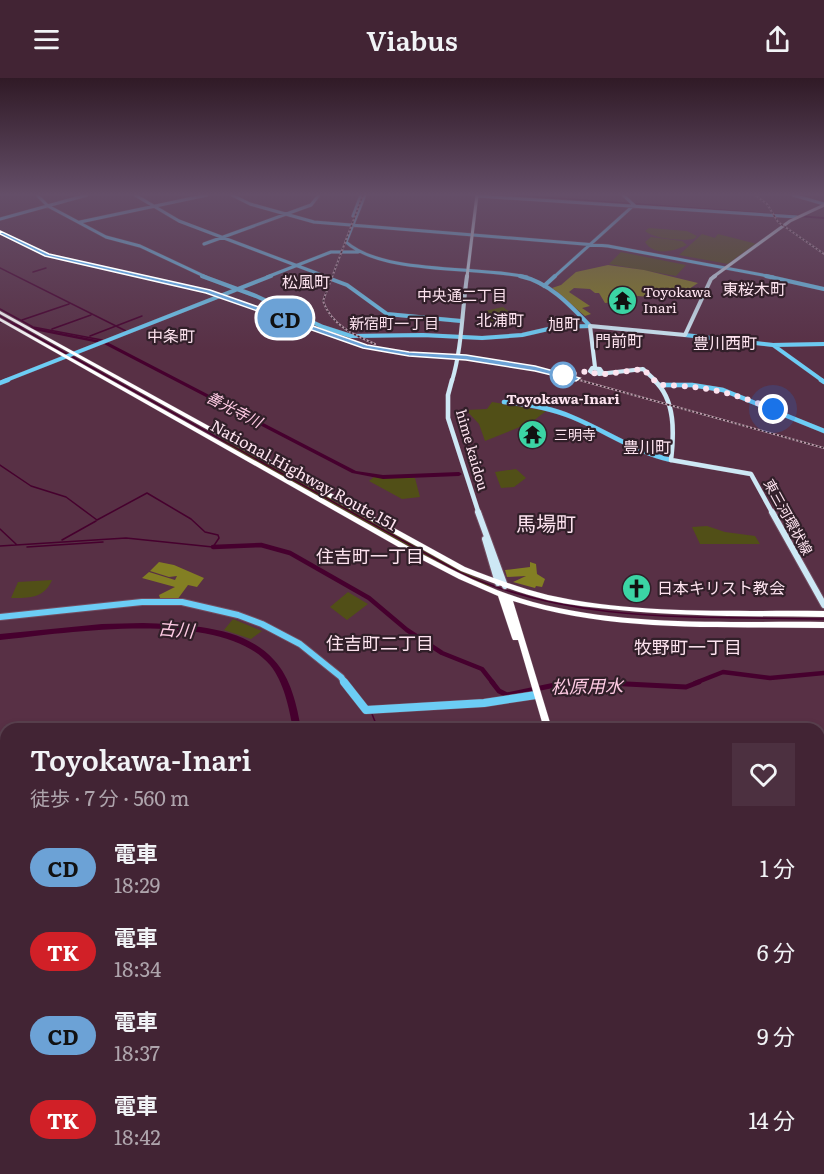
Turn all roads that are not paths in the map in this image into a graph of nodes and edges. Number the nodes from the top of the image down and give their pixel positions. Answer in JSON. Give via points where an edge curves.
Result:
{"nodes":[{"id":1,"x":140,"y":246,"type":"edge"},
{"id":2,"x":245,"y":246,"type":"edge"},
{"id":3,"x":340,"y":246,"type":"edge"},
{"id":4,"x":350,"y":246,"type":"edge"},
{"id":5,"x":471,"y":246,"type":"edge"},
{"id":6,"x":590,"y":246,"type":"edge"},
{"id":7,"x":598,"y":246,"type":"edge"},
{"id":8,"x":756,"y":246,"type":"edge"},
{"id":9,"x":333,"y":252,"type":"junction"},
{"id":10,"x":358,"y":252,"type":"junction"},
{"id":11,"x":296,"y":266,"type":"junction"},
{"id":12,"x":726,"y":267,"type":"junction"},
{"id":13,"x":468,"y":270,"type":"junction"},
{"id":14,"x":544,"y":286,"type":"junction"},
{"id":15,"x":237,"y":289,"type":"junction"},
{"id":16,"x":824,"y":289,"type":"edge"},
{"id":17,"x":0,"y":312,"type":"edge"},
{"id":18,"x":0,"y":320,"type":"edge"},
{"id":19,"x":461,"y":321,"type":"junction"},
{"id":20,"x":590,"y":326,"type":"junction"},
{"id":21,"x":685,"y":335,"type":"junction"},
{"id":22,"x":459,"y":338,"type":"junction"},
{"id":23,"x":824,"y":344,"type":"edge"},
{"id":24,"x":773,"y":345,"type":"junction"},
{"id":25,"x":70,"y":355,"type":"junction"},
{"id":26,"x":824,"y":382,"type":"edge"},
{"id":27,"x":0,"y":383,"type":"edge"},
{"id":28,"x":659,"y":385,"type":"junction"},
{"id":29,"x":504,"y":402,"type":"dead end"},
{"id":30,"x":824,"y":431,"type":"edge"},
{"id":31,"x":671,"y":460,"type":"junction"},
{"id":32,"x":501,"y":584,"type":"junction"},
{"id":33,"x":505,"y":596,"type":"junction"},
{"id":34,"x":824,"y":605,"type":"edge"},
{"id":35,"x":824,"y":614,"type":"edge"},
{"id":36,"x":0,"y":617,"type":"edge"},
{"id":37,"x":824,"y":625,"type":"edge"},
{"id":38,"x":536,"y":695,"type":"junction"},
{"id":39,"x":546,"y":723,"type":"edge"}],
"edges":[{"from":1,"to":15,"type":"street"},
{"from":2,"to":11,"type":"street"},
{"from":3,"to":9,"type":"street"},
{"from":4,"to":10,"type":"street"},
{"from":5,"to":13,"type":"main road","name":"hime kaidou"},
{"from":6,"to":14,"type":"street"},
{"from":7,"to":12,"type":"street"},
{"from":8,"to":12,"type":"main road"},
{"from":9,"to":10,"type":"street"},
{"from":9,"to":11,"type":"street"},
{"from":10,"to":13,"type":"street","via":[[412,265]]},
{"from":11,"to":15,"type":"street"},
{"from":11,"to":19,"type":"street","via":[[353,288],[387,314]]},
{"from":12,"to":16,"type":"street"},
{"from":12,"to":21,"type":"main road","via":[[709,280]]},
{"from":13,"to":14,"type":"street","via":[[514,274]]},
{"from":13,"to":19,"type":"main road","name":"hime kaidou"},
{"from":14,"to":20,"type":"street","via":[[566,301]]},
{"from":15,"to":22,"type":"street","via":[[351,336]]},
{"from":15,"to":25,"type":"street"},
{"from":17,"to":25,"type":"highway","name":"National Highway Route 151"},
{"from":18,"to":25,"type":"highway","name":"National Highway Route 151"},
{"from":19,"to":22,"type":"main road","name":"hime kaidou"},
{"from":20,"to":21,"type":"main road"},
{"from":20,"to":22,"type":"street"},
{"from":20,"to":28,"type":"main road","via":[[595,367],[591,372],[643,369]]},
{"from":21,"to":24,"type":"street"},
{"from":22,"to":32,"type":"main road","name":"hime kaidou","via":[[447,410],[484,532],[494,550]]},
{"from":23,"to":24,"type":"street"},
{"from":24,"to":26,"type":"street"},
{"from":25,"to":27,"type":"street"},
{"from":25,"to":32,"type":"highway","name":"National Highway Route 151","via":[[463,569]]},
{"from":25,"to":33,"type":"highway","name":"National Highway Route 151","via":[[450,573]]},
{"from":28,"to":30,"type":"street","via":[[723,390]]},
{"from":28,"to":31,"type":"main road","via":[[674,423]]},
{"from":29,"to":31,"type":"street","via":[[563,414],[631,449]]},
{"from":31,"to":34,"type":"main road","name":"東三河環状線","via":[[751,474]]},
{"from":32,"to":33,"type":"highway"},
{"from":32,"to":35,"type":"highway","name":"National Highway Route 151","via":[[542,597],[605,607]]},
{"from":33,"to":37,"type":"highway","name":"National Highway Route 151","via":[[603,619]]},
{"from":33,"to":38,"type":"highway"},
{"from":36,"to":38,"type":"street","via":[[142,602],[182,602],[262,624],[300,644],[341,677],[363,709],[484,703]]},
{"from":38,"to":39,"type":"highway"}]}
